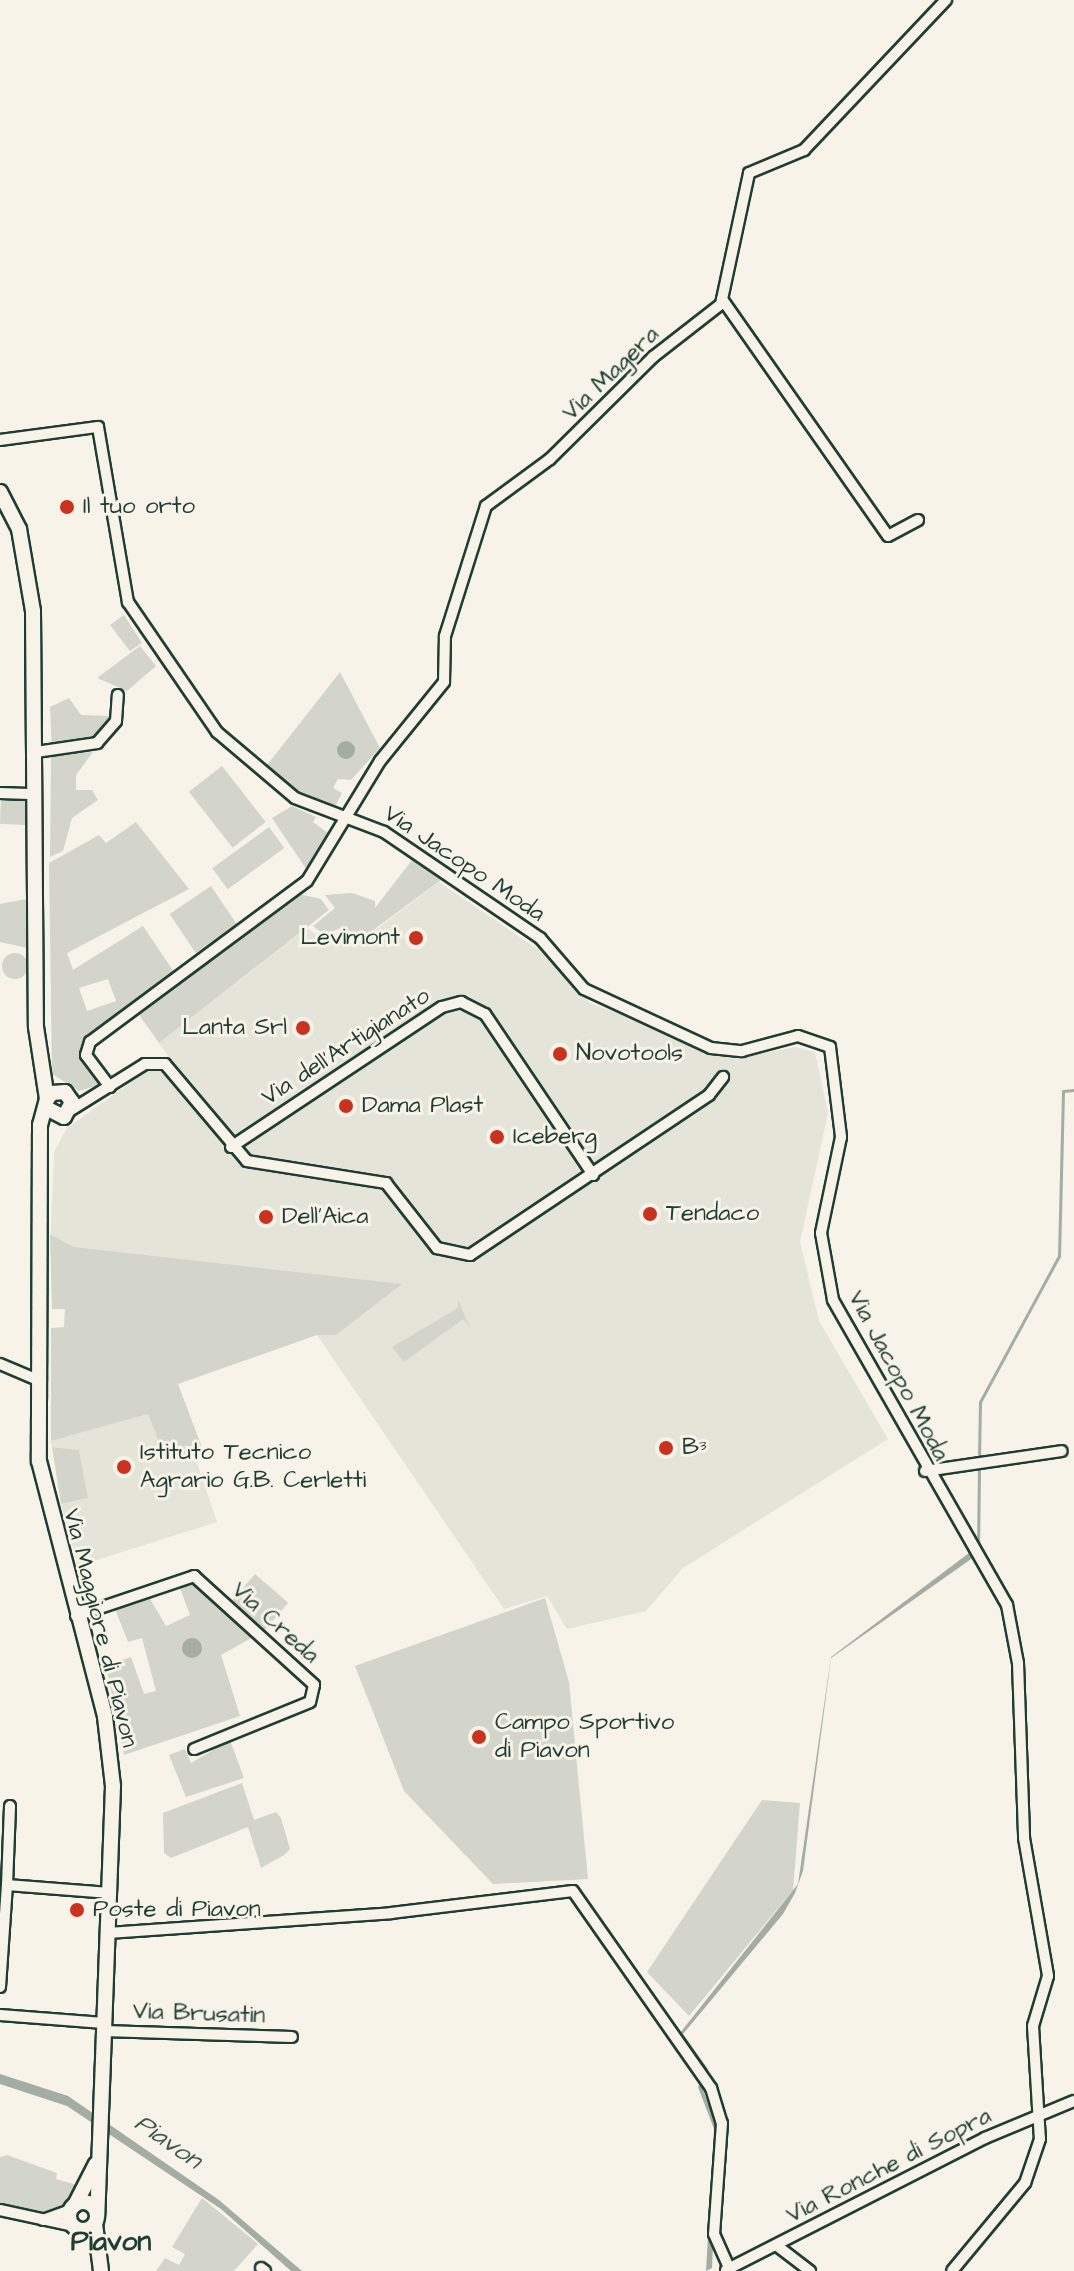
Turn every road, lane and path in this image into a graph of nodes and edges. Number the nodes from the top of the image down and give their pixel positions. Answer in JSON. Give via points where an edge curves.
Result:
{"nodes":[{"id":1,"x":946,"y":0,"type":"edge"},
{"id":2,"x":722,"y":299,"type":"junction"},
{"id":3,"x":0,"y":440,"type":"edge"},
{"id":4,"x":0,"y":492,"type":"edge"},
{"id":5,"x":918,"y":520,"type":"dead end"},
{"id":6,"x":118,"y":695,"type":"dead end"},
{"id":7,"x":36,"y":752,"type":"junction"},
{"id":8,"x":0,"y":793,"type":"edge"},
{"id":9,"x":36,"y":794,"type":"junction"},
{"id":10,"x":349,"y":816,"type":"junction"},
{"id":11,"x":723,"y":1077,"type":"dead end"},
{"id":12,"x":110,"y":1087,"type":"junction"},
{"id":13,"x":97,"y":1093,"type":"junction"},
{"id":14,"x":54,"y":1098,"type":"junction"},
{"id":15,"x":66,"y":1114,"type":"junction"},
{"id":16,"x":231,"y":1147,"type":"junction"},
{"id":17,"x":40,"y":1149,"type":"junction"},
{"id":18,"x":593,"y":1175,"type":"junction"},
{"id":19,"x":0,"y":1364,"type":"edge"},
{"id":20,"x":36,"y":1379,"type":"junction"},
{"id":21,"x":1062,"y":1451,"type":"dead end"},
{"id":22,"x":925,"y":1471,"type":"junction"},
{"id":23,"x":76,"y":1616,"type":"junction"},
{"id":24,"x":194,"y":1749,"type":"dead end"},
{"id":25,"x":10,"y":1806,"type":"dead end"},
{"id":26,"x":7,"y":1885,"type":"junction"},
{"id":27,"x":110,"y":1893,"type":"junction"},
{"id":28,"x":108,"y":1933,"type":"junction"},
{"id":29,"x":0,"y":1987,"type":"edge"},
{"id":30,"x":0,"y":2015,"type":"edge"},
{"id":31,"x":104,"y":2027,"type":"junction"},
{"id":32,"x":292,"y":2037,"type":"dead end"},
{"id":33,"x":1074,"y":2101,"type":"edge"},
{"id":34,"x":1040,"y":2116,"type":"junction"},
{"id":35,"x":99,"y":2151,"type":"junction"},
{"id":36,"x":73,"y":2207,"type":"junction"},
{"id":37,"x":0,"y":2210,"type":"edge"},
{"id":38,"x":96,"y":2219,"type":"junction"},
{"id":39,"x":43,"y":2220,"type":"junction"},
{"id":40,"x":76,"y":2228,"type":"junction"},
{"id":41,"x":776,"y":2245,"type":"junction"},
{"id":42,"x":100,"y":2265,"type":"edge"},
{"id":43,"x":726,"y":2270,"type":"edge"},
{"id":44,"x":810,"y":2271,"type":"edge"},
{"id":45,"x":952,"y":2271,"type":"edge"}],
"edges":[{"from":1,"to":2,"type":"street","via":[[814,141],[749,173]]},
{"from":2,"to":5,"type":"street","via":[[888,536]]},
{"from":2,"to":10,"type":"street","name":"Via Magera","via":[[557,453],[486,506],[445,636],[444,682],[380,761]]},
{"from":3,"to":10,"type":"street","name":"Via Jacopo Moda","via":[[98,427],[128,602],[217,732],[295,798]]},
{"from":4,"to":7,"type":"main road","via":[[19,529],[29,582]]},
{"from":6,"to":7,"type":"street","via":[[116,721],[97,743]]},
{"from":7,"to":9,"type":"main road"},
{"from":8,"to":9,"type":"street"},
{"from":9,"to":14,"type":"main road","via":[[39,1062]]},
{"from":10,"to":12,"type":"street","name":"Via Jacopo Moda","via":[[295,893],[90,1042],[86,1055]]},
{"from":10,"to":22,"type":"street","name":"Via Jacopo Moda","via":[[540,938],[584,989],[724,1052],[798,1036],[830,1047],[841,1125],[823,1202],[825,1268],[839,1317]]},
{"from":11,"to":18,"type":"street","via":[[709,1095]]},
{"from":12,"to":13,"type":"street"},
{"from":12,"to":16,"type":"street","via":[[145,1064],[165,1064]]},
{"from":13,"to":14,"type":"street"},
{"from":13,"to":15,"type":"street"},
{"from":14,"to":15,"type":"main road"},
{"from":14,"to":15,"type":"main road"},
{"from":14,"to":17,"type":"main road","name":"Via Maggiore di Piavon"},
{"from":15,"to":17,"type":"main road"},
{"from":16,"to":18,"type":"street","via":[[264,1169],[386,1183],[433,1244],[459,1255],[482,1251]]},
{"from":16,"to":18,"type":"street","name":"Via dell'Artigianato","via":[[442,1007],[461,1002],[485,1014]]},
{"from":17,"to":20,"type":"main road","name":"Via Maggiore di Piavon"},
{"from":19,"to":20,"type":"street"},
{"from":20,"to":23,"type":"main road","name":"Via Maggiore di Piavon","via":[[42,1490]]},
{"from":21,"to":22,"type":"street"},
{"from":22,"to":34,"type":"street","name":"Via Jacopo Moda","via":[[1011,1616],[1023,1723],[1024,1838],[1048,1976],[1033,2026]]},
{"from":23,"to":24,"type":"street","name":"Via Creda","via":[[194,1576],[314,1685],[310,1702]]},
{"from":23,"to":27,"type":"main road","name":"Via Maggiore di Piavon","via":[[110,1751]]},
{"from":25,"to":26,"type":"street"},
{"from":26,"to":27,"type":"street"},
{"from":26,"to":29,"type":"street"},
{"from":27,"to":28,"type":"main road","name":"Via Maggiore di Piavon"},
{"from":28,"to":31,"type":"main road","name":"Via Maggiore di Piavon"},
{"from":28,"to":43,"type":"street","via":[[391,1913],[573,1891],[711,2088],[722,2123],[714,2234]]},
{"from":30,"to":31,"type":"street","name":"Via Brusatin"},
{"from":31,"to":32,"type":"street","name":"Via Brusatin"},
{"from":31,"to":35,"type":"main road","name":"Via Maggiore di Piavon"},
{"from":33,"to":34,"type":"street","name":"Via Ronche di Sopra"},
{"from":34,"to":41,"type":"street","name":"Via Ronche di Sopra"},
{"from":34,"to":45,"type":"street","name":"Via Jacopo Moda","via":[[1025,2183]]},
{"from":35,"to":36,"type":"main road"},
{"from":35,"to":38,"type":"main road","name":"Via Maggiore di Piavon"},
{"from":36,"to":38,"type":"main road","via":[[89,2204]]},
{"from":36,"to":39,"type":"street"},
{"from":36,"to":40,"type":"main road"},
{"from":37,"to":39,"type":"street"},
{"from":38,"to":40,"type":"main road"},
{"from":38,"to":42,"type":"main road","name":"Via Maggiore di Piavon"},
{"from":39,"to":40,"type":"street"},
{"from":40,"to":42,"type":"main road"},
{"from":41,"to":43,"type":"street","name":"Via Ronche di Sopra"},
{"from":41,"to":44,"type":"street"}]}
